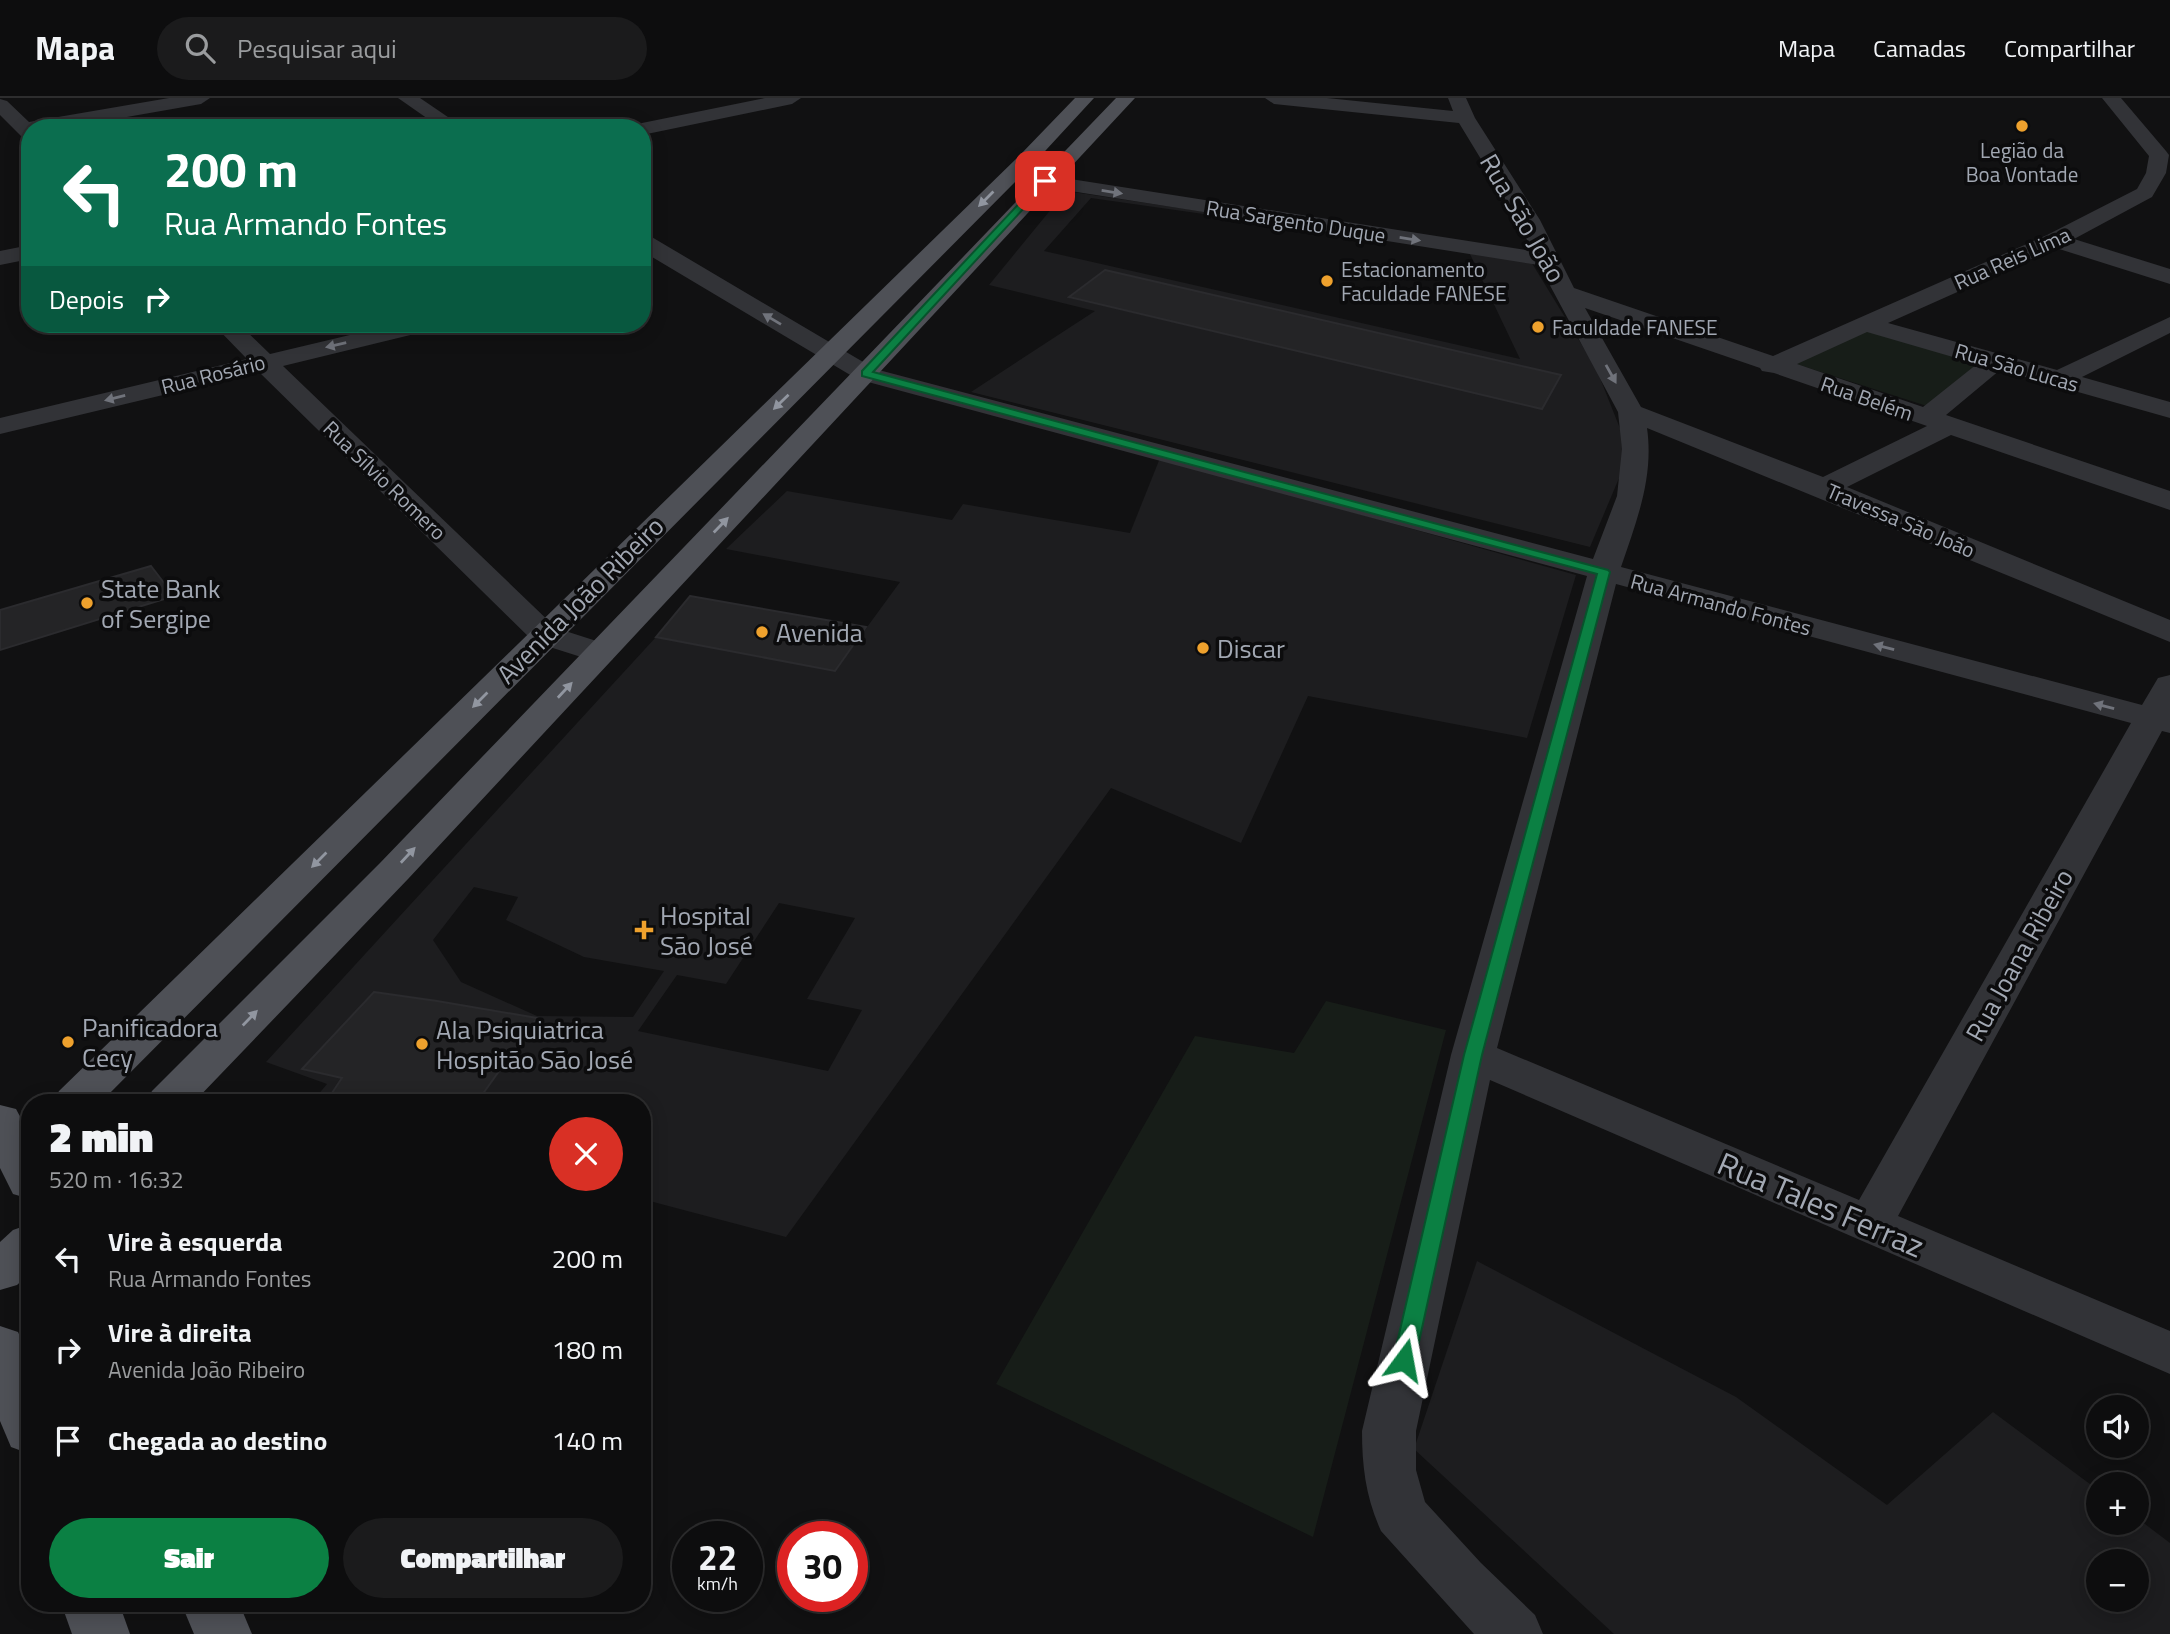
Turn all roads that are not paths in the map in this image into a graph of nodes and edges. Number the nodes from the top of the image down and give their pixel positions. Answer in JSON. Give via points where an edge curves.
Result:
{"nodes":[{"id":1,"x":201,"y":98,"type":"edge"},
{"id":2,"x":407,"y":98,"type":"edge"},
{"id":3,"x":792,"y":98,"type":"edge"},
{"id":4,"x":1085,"y":98,"type":"edge"},
{"id":5,"x":1126,"y":98,"type":"edge"},
{"id":6,"x":1274,"y":98,"type":"edge"},
{"id":7,"x":1457,"y":98,"type":"edge"},
{"id":8,"x":2110,"y":98,"type":"edge"},
{"id":9,"x":0,"y":105,"type":"edge"},
{"id":10,"x":1465,"y":118,"type":"junction"},
{"id":11,"x":87,"y":119,"type":"edge"},
{"id":12,"x":441,"y":119,"type":"edge"},
{"id":13,"x":21,"y":124,"type":"edge"},
{"id":14,"x":651,"y":127,"type":"edge"},
{"id":15,"x":21,"y":131,"type":"edge"},
{"id":16,"x":0,"y":133,"type":"edge"},
{"id":17,"x":2165,"y":156,"type":"edge"},
{"id":18,"x":1045,"y":181,"type":"junction"},
{"id":19,"x":2145,"y":193,"type":"junction"},
{"id":20,"x":2170,"y":201,"type":"edge"},
{"id":21,"x":2055,"y":240,"type":"junction"},
{"id":22,"x":651,"y":247,"type":"edge"},
{"id":23,"x":21,"y":254,"type":"edge"},
{"id":24,"x":0,"y":258,"type":"edge"},
{"id":25,"x":1547,"y":260,"type":"junction"},
{"id":26,"x":681,"y":265,"type":"junction"},
{"id":27,"x":655,"y":271,"type":"dead end"},
{"id":28,"x":2170,"y":277,"type":"edge"},
{"id":29,"x":1566,"y":293,"type":"junction"},
{"id":30,"x":1864,"y":324,"type":"junction"},
{"id":31,"x":2170,"y":324,"type":"edge"},
{"id":32,"x":234,"y":333,"type":"edge"},
{"id":33,"x":388,"y":333,"type":"edge"},
{"id":34,"x":830,"y":354,"type":"junction"},
{"id":35,"x":1996,"y":361,"type":"junction"},
{"id":36,"x":264,"y":362,"type":"junction"},
{"id":37,"x":1771,"y":366,"type":"junction"},
{"id":38,"x":866,"y":374,"type":"junction"},
{"id":39,"x":2059,"y":379,"type":"junction"},
{"id":40,"x":2170,"y":410,"type":"edge"},
{"id":41,"x":1631,"y":412,"type":"junction"},
{"id":42,"x":1937,"y":422,"type":"junction"},
{"id":43,"x":0,"y":426,"type":"edge"},
{"id":44,"x":1824,"y":488,"type":"junction"},
{"id":45,"x":2170,"y":501,"type":"edge"},
{"id":46,"x":1604,"y":572,"type":"junction"},
{"id":47,"x":2170,"y":632,"type":"edge"},
{"id":48,"x":545,"y":635,"type":"junction"},
{"id":49,"x":600,"y":653,"type":"junction"},
{"id":50,"x":2164,"y":709,"type":"edge"},
{"id":51,"x":1473,"y":1055,"type":"junction"},
{"id":52,"x":83,"y":1094,"type":"edge"},
{"id":53,"x":176,"y":1094,"type":"edge"},
{"id":54,"x":1869,"y":1225,"type":"junction"},
{"id":55,"x":21,"y":1251,"type":"edge"},
{"id":56,"x":0,"y":1271,"type":"edge"},
{"id":57,"x":0,"y":1347,"type":"edge"},
{"id":58,"x":2170,"y":1353,"type":"edge"},
{"id":59,"x":21,"y":1406,"type":"edge"},
{"id":60,"x":93,"y":1612,"type":"edge"},
{"id":61,"x":214,"y":1612,"type":"edge"},
{"id":62,"x":101,"y":1634,"type":"edge"},
{"id":63,"x":223,"y":1634,"type":"edge"},
{"id":64,"x":1514,"y":1634,"type":"edge"}],
"edges":[{"from":1,"to":11,"type":"street"},
{"from":2,"to":12,"type":"street"},
{"from":3,"to":14,"type":"street"},
{"from":4,"to":34,"type":"main road","name":"Avenida João Ribeiro","one_way":true},
{"from":5,"to":18,"type":"main road","name":"Avenida João Ribeiro"},
{"from":6,"to":10,"type":"street"},
{"from":7,"to":10,"type":"street","name":"Rua São João"},
{"from":8,"to":17,"type":"street"},
{"from":9,"to":13,"type":"street"},
{"from":10,"to":25,"type":"street","name":"Rua São João","via":[[1529,220]]},
{"from":15,"to":16,"type":"street"},
{"from":17,"to":19,"type":"street"},
{"from":18,"to":25,"type":"street","name":"Rua Sargento Duque","one_way":true},
{"from":18,"to":38,"type":"main road","name":"Avenida João Ribeiro"},
{"from":19,"to":20,"type":"street"},
{"from":19,"to":21,"type":"street","name":"Rua Reis Lima"},
{"from":21,"to":28,"type":"street"},
{"from":21,"to":30,"type":"street","name":"Rua Reis Lima"},
{"from":22,"to":26,"type":"street","name":"Rua Armando Fontes"},
{"from":23,"to":24,"type":"street"},
{"from":25,"to":29,"type":"street","name":"Rua São João"},
{"from":26,"to":27,"type":"street"},
{"from":34,"to":26,"type":"street","name":"Rua Armando Fontes","one_way":true},
{"from":29,"to":37,"type":"street","name":"Rua Belém"},
{"from":29,"to":41,"type":"street","name":"Rua São João","one_way":true},
{"from":30,"to":35,"type":"street","name":"Rua São Lucas"},
{"from":30,"to":37,"type":"street","name":"Rua Reis Lima"},
{"from":31,"to":39,"type":"street"},
{"from":32,"to":36,"type":"street","name":"Rua Sílvio Romero"},
{"from":33,"to":36,"type":"street","name":"Rua Rosário","one_way":true},
{"from":34,"to":38,"type":"street","name":"Rua Armando Fontes"},
{"from":34,"to":48,"type":"main road","name":"Avenida João Ribeiro","one_way":true},
{"from":35,"to":39,"type":"street","name":"Rua São Lucas"},
{"from":35,"to":42,"type":"street"},
{"from":36,"to":43,"type":"street","name":"Rua Rosário","one_way":true},
{"from":36,"to":48,"type":"street","name":"Rua Sílvio Romero"},
{"from":37,"to":42,"type":"street","name":"Rua Belém"},
{"from":38,"to":46,"type":"street","name":"Rua Armando Fontes"},
{"from":49,"to":38,"type":"main road","name":"Avenida João Ribeiro","one_way":true},
{"from":39,"to":40,"type":"street","name":"Rua São Lucas"},
{"from":41,"to":44,"type":"street","name":"Travessa São João"},
{"from":41,"to":46,"type":"street","name":"Rua São João","via":[[1636,449],[1631,496]]},
{"from":42,"to":44,"type":"street"},
{"from":42,"to":45,"type":"street","name":"Rua Belém"},
{"from":44,"to":47,"type":"street","name":"Travessa São João"},
{"from":50,"to":46,"type":"street","name":"Rua Armando Fontes","one_way":true},
{"from":46,"to":51,"type":"street","name":"Rua São João"},
{"from":48,"to":49,"type":"street"},
{"from":48,"to":52,"type":"main road","name":"Avenida João Ribeiro","one_way":true},
{"from":53,"to":49,"type":"main road","name":"Avenida João Ribeiro","one_way":true},
{"from":50,"to":54,"type":"street","name":"Rua Joana Ribeiro"},
{"from":51,"to":54,"type":"street","name":"Rua Tales Ferraz"},
{"from":51,"to":64,"type":"street","name":"Rua São João","via":[[1390,1431],[1389,1469],[1401,1514]]},
{"from":54,"to":58,"type":"street","name":"Rua Tales Ferraz"},
{"from":55,"to":56,"type":"main road"},
{"from":57,"to":59,"type":"main road"},
{"from":60,"to":62,"type":"main road"},
{"from":61,"to":63,"type":"main road"}]}
